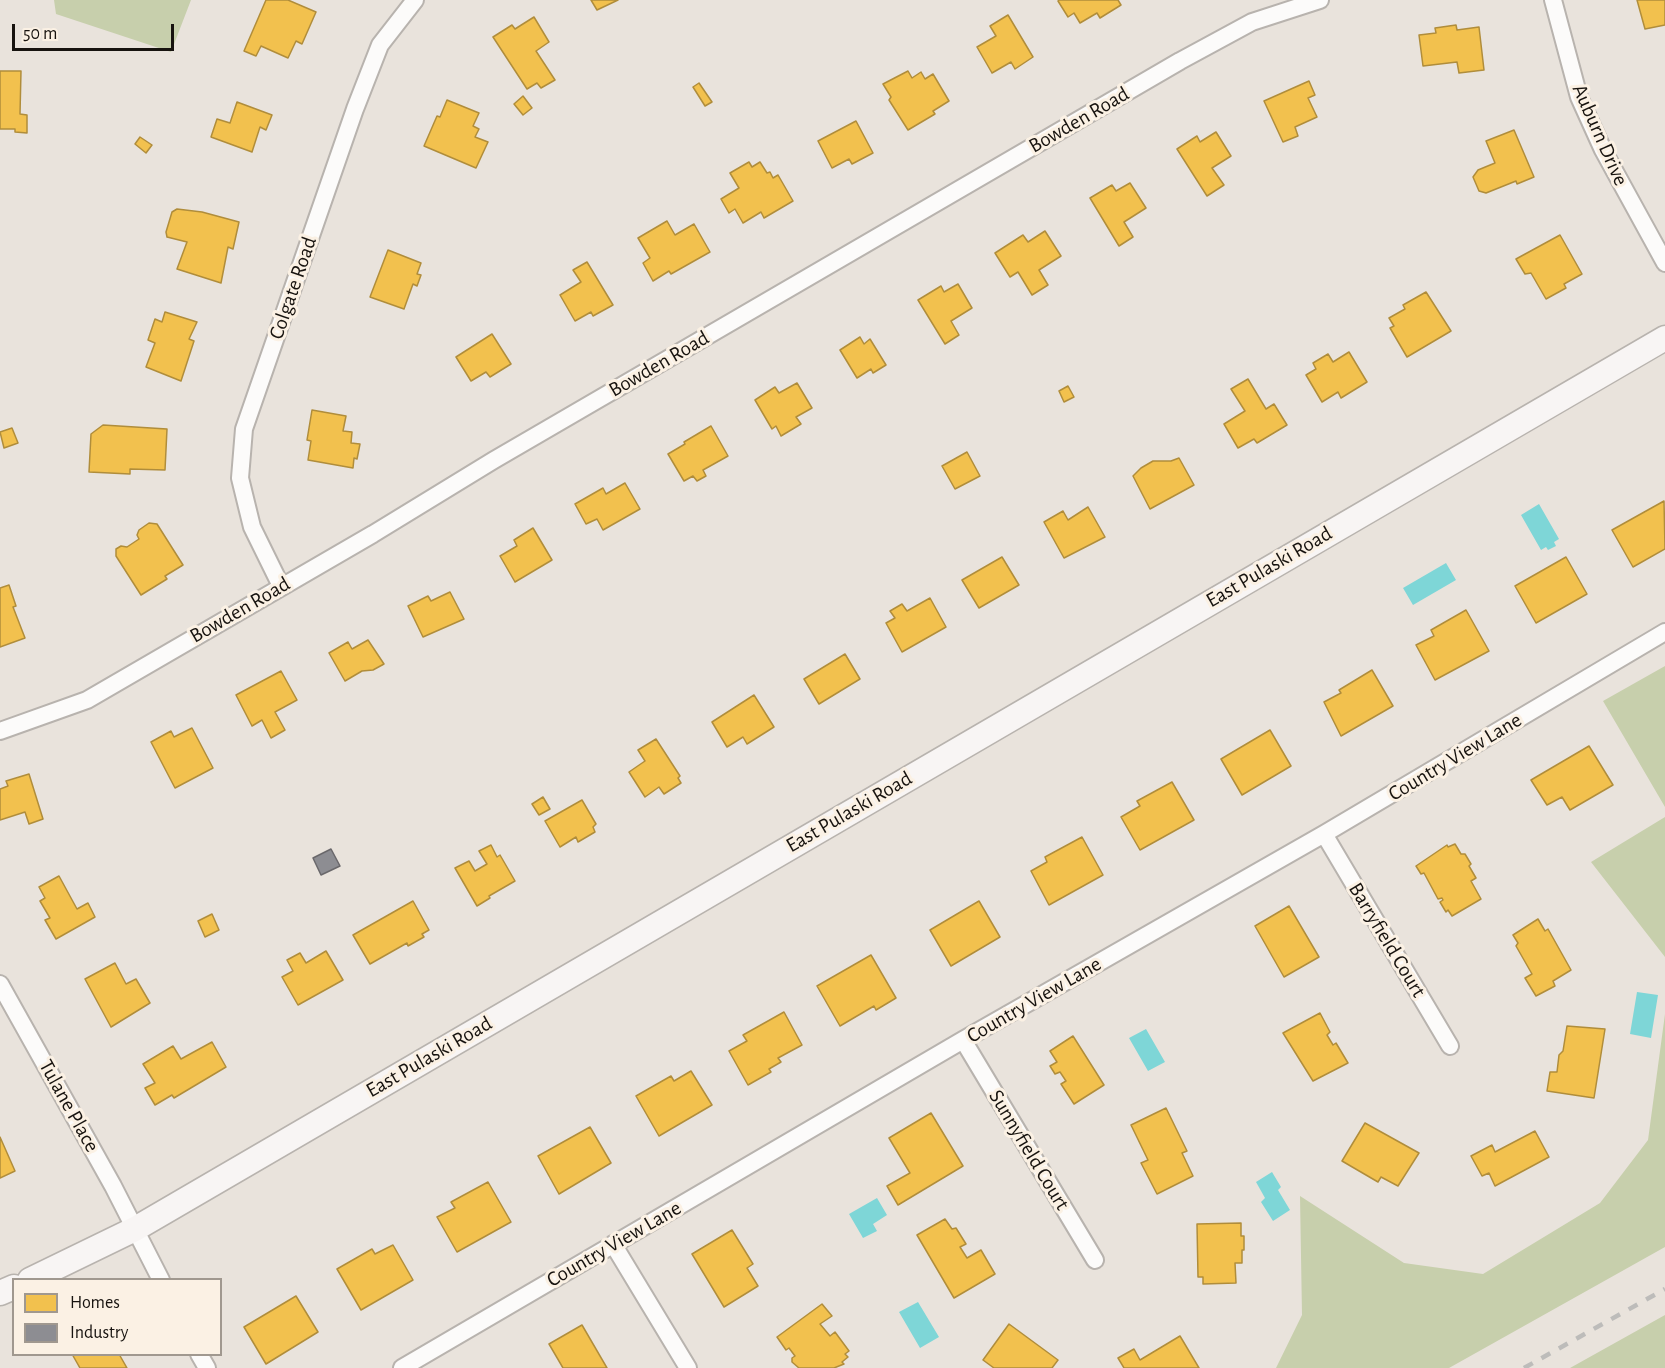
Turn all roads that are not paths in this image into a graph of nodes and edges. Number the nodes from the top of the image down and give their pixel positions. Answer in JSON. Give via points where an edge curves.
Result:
{"nodes":[{"id":1,"x":415,"y":0,"type":"edge"},
{"id":2,"x":1320,"y":0,"type":"edge"},
{"id":3,"x":1553,"y":0,"type":"edge"},
{"id":4,"x":1665,"y":262,"type":"edge"},
{"id":5,"x":1665,"y":338,"type":"edge"},
{"id":6,"x":281,"y":586,"type":"junction"},
{"id":7,"x":1665,"y":632,"type":"edge"},
{"id":8,"x":0,"y":731,"type":"edge"},
{"id":9,"x":1324,"y":834,"type":"junction"},
{"id":10,"x":0,"y":984,"type":"edge"},
{"id":11,"x":963,"y":1040,"type":"junction"},
{"id":12,"x":1450,"y":1046,"type":"dead end"},
{"id":13,"x":135,"y":1229,"type":"junction"},
{"id":14,"x":613,"y":1244,"type":"junction"},
{"id":15,"x":1095,"y":1260,"type":"dead end"},
{"id":16,"x":34,"y":1278,"type":"edge"},
{"id":17,"x":160,"y":1278,"type":"edge"},
{"id":18,"x":402,"y":1368,"type":"edge"},
{"id":19,"x":688,"y":1368,"type":"edge"}],
"edges":[{"from":1,"to":6,"type":"street","name":"Colgate Road","via":[[380,45],[244,429],[240,478],[252,526]]},
{"from":2,"to":6,"type":"street","name":"Bowden Road","via":[[1252,22],[1180,61]]},
{"from":3,"to":4,"type":"street","name":"Auburn Drive","via":[[1579,97],[1603,150]]},
{"from":5,"to":13,"type":"main road","name":"East Pulaski Road"},
{"from":6,"to":8,"type":"street","name":"Bowden Road","via":[[87,700]]},
{"from":7,"to":9,"type":"street","name":"Country View Lane"},
{"from":9,"to":11,"type":"street","name":"Country View Lane"},
{"from":9,"to":12,"type":"street","name":"Barryfield Court"},
{"from":10,"to":13,"type":"street","name":"Tulane Place"},
{"from":11,"to":14,"type":"street","name":"Country View Lane"},
{"from":11,"to":15,"type":"street","name":"Sunnyfield Court"},
{"from":13,"to":16,"type":"main road","name":"East Pulaski Road"},
{"from":13,"to":17,"type":"street","name":"Tulane Place"},
{"from":14,"to":18,"type":"street","name":"Country View Lane"},
{"from":14,"to":19,"type":"street"}]}
